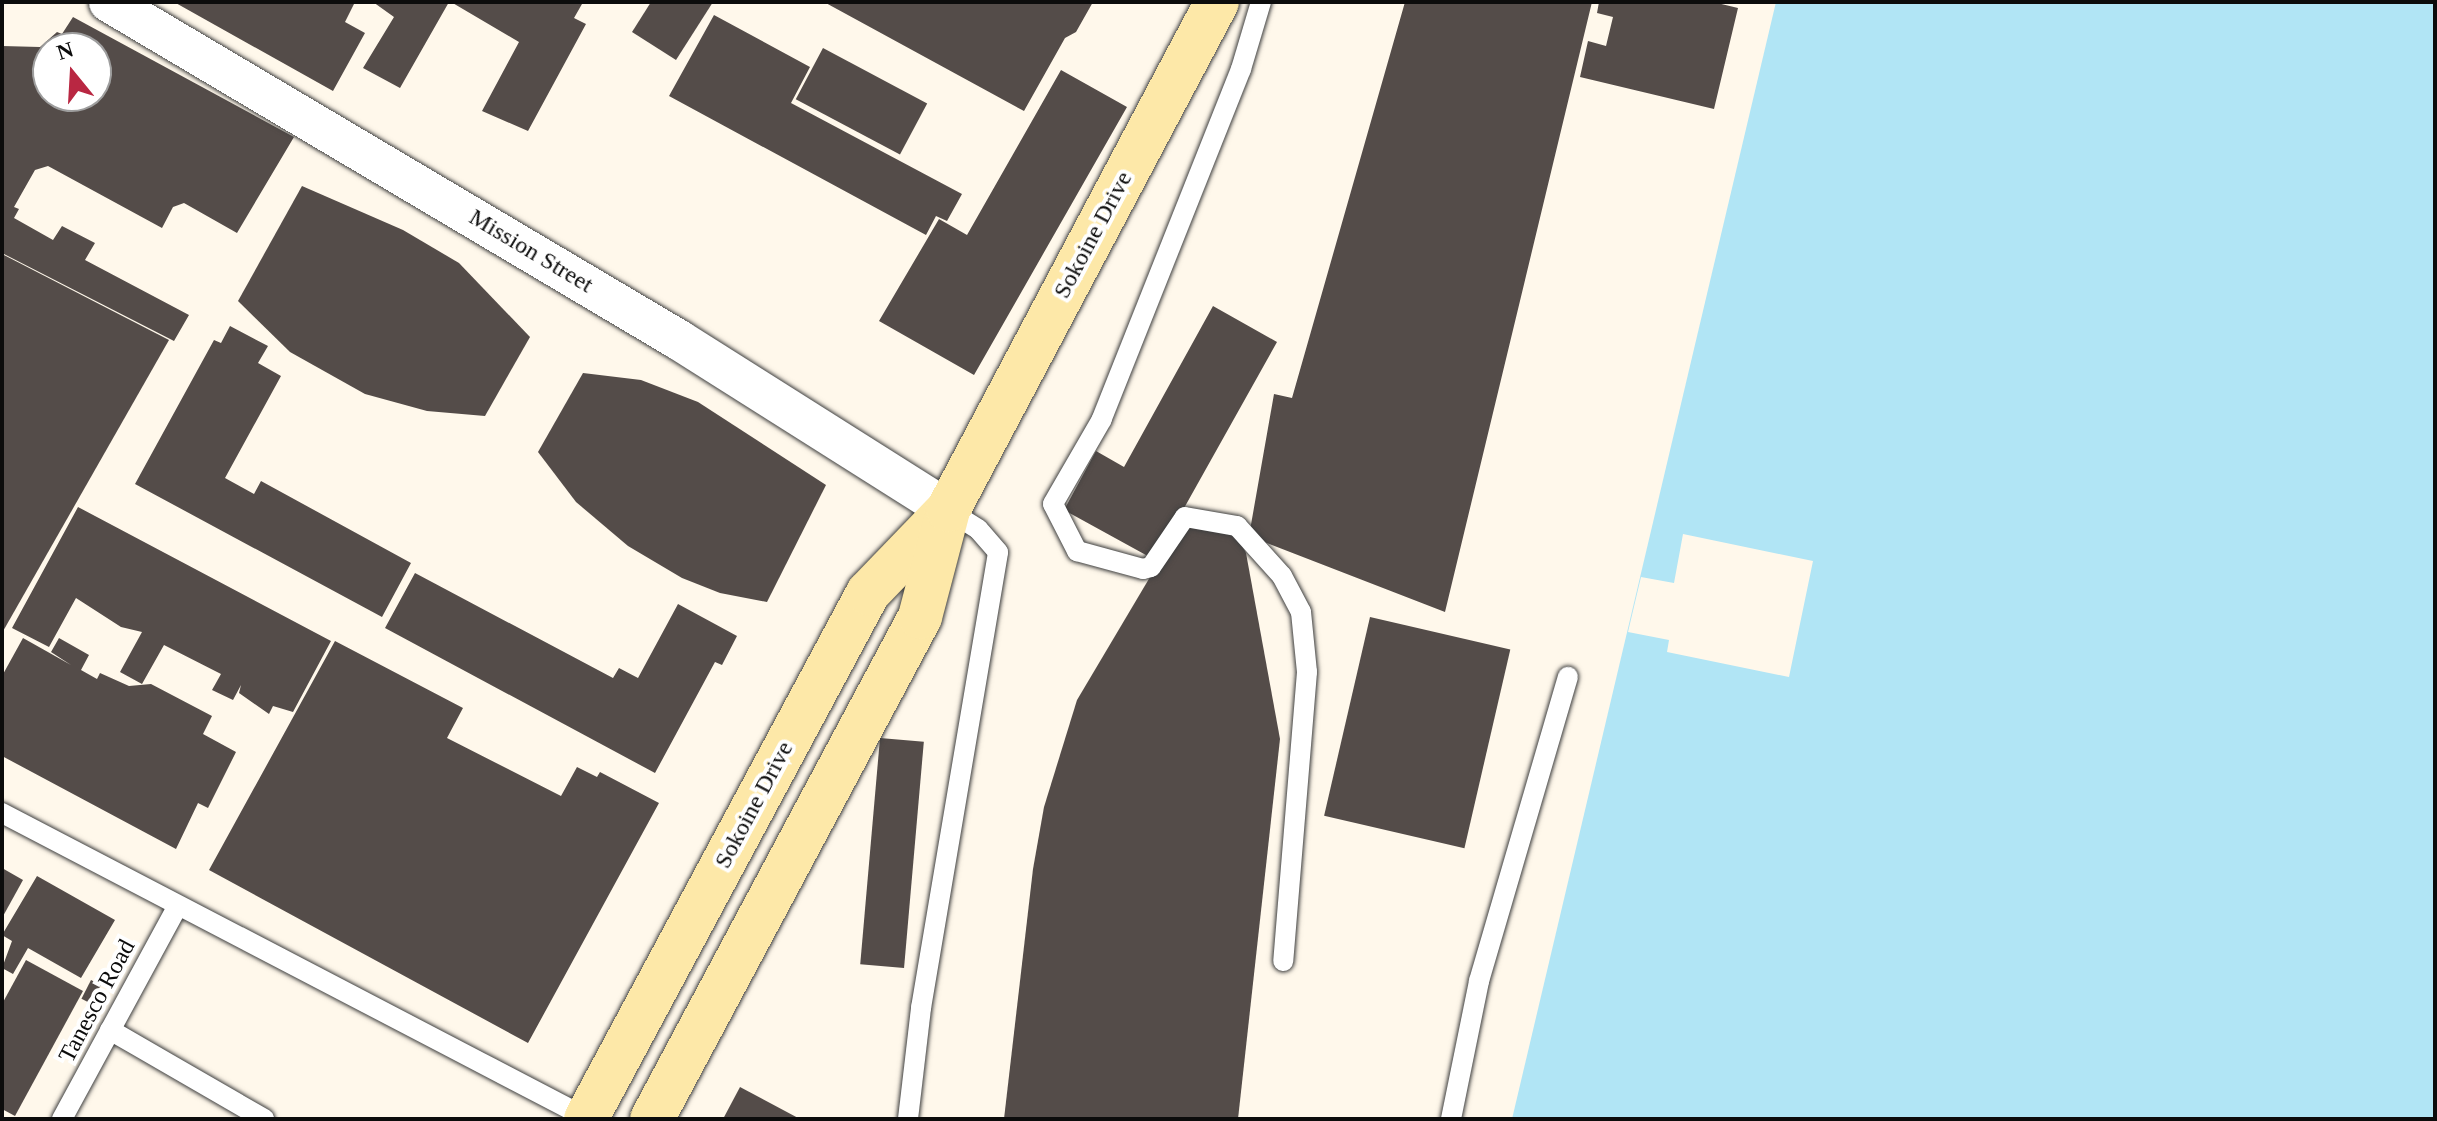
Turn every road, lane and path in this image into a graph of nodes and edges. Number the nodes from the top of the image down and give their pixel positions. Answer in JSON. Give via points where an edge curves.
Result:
{"nodes":[{"id":1,"x":109,"y":2,"type":"edge"},
{"id":2,"x":1217,"y":2,"type":"edge"},
{"id":3,"x":1261,"y":2,"type":"edge"},
{"id":4,"x":948,"y":510,"type":"junction"},
{"id":5,"x":1568,"y":677,"type":"dead end"},
{"id":6,"x":2,"y":813,"type":"edge"},
{"id":7,"x":177,"y":907,"type":"junction"},
{"id":8,"x":1283,"y":961,"type":"dead end"},
{"id":9,"x":110,"y":1030,"type":"junction"},
{"id":10,"x":587,"y":1118,"type":"edge"},
{"id":11,"x":62,"y":1119,"type":"edge"},
{"id":12,"x":264,"y":1119,"type":"edge"},
{"id":13,"x":652,"y":1119,"type":"edge"},
{"id":14,"x":908,"y":1119,"type":"edge"},
{"id":15,"x":1451,"y":1119,"type":"edge"}],
"edges":[{"from":1,"to":4,"type":"street","name":"Mission Street","via":[[665,331]]},
{"from":2,"to":4,"type":"street","name":"Sokoine Drive"},
{"from":3,"to":8,"type":"lane","via":[[1241,69],[1102,419],[1053,504],[1077,551],[1143,569],[1151,567],[1185,517],[1237,526],[1282,576],[1301,612],[1307,672]]},
{"from":4,"to":10,"type":"street","name":"Sokoine Drive","via":[[868,593]]},
{"from":4,"to":13,"type":"street","name":"Sokoine Drive","via":[[920,617]]},
{"from":4,"to":14,"type":"lane","via":[[978,529],[998,552],[921,1008]]},
{"from":5,"to":15,"type":"lane","via":[[1479,981]]},
{"from":6,"to":7,"type":"lane"},
{"from":7,"to":9,"type":"lane","name":"Tanesco Road"},
{"from":7,"to":10,"type":"lane"},
{"from":9,"to":11,"type":"lane","name":"Tanesco Road"},
{"from":9,"to":12,"type":"lane"}]}
